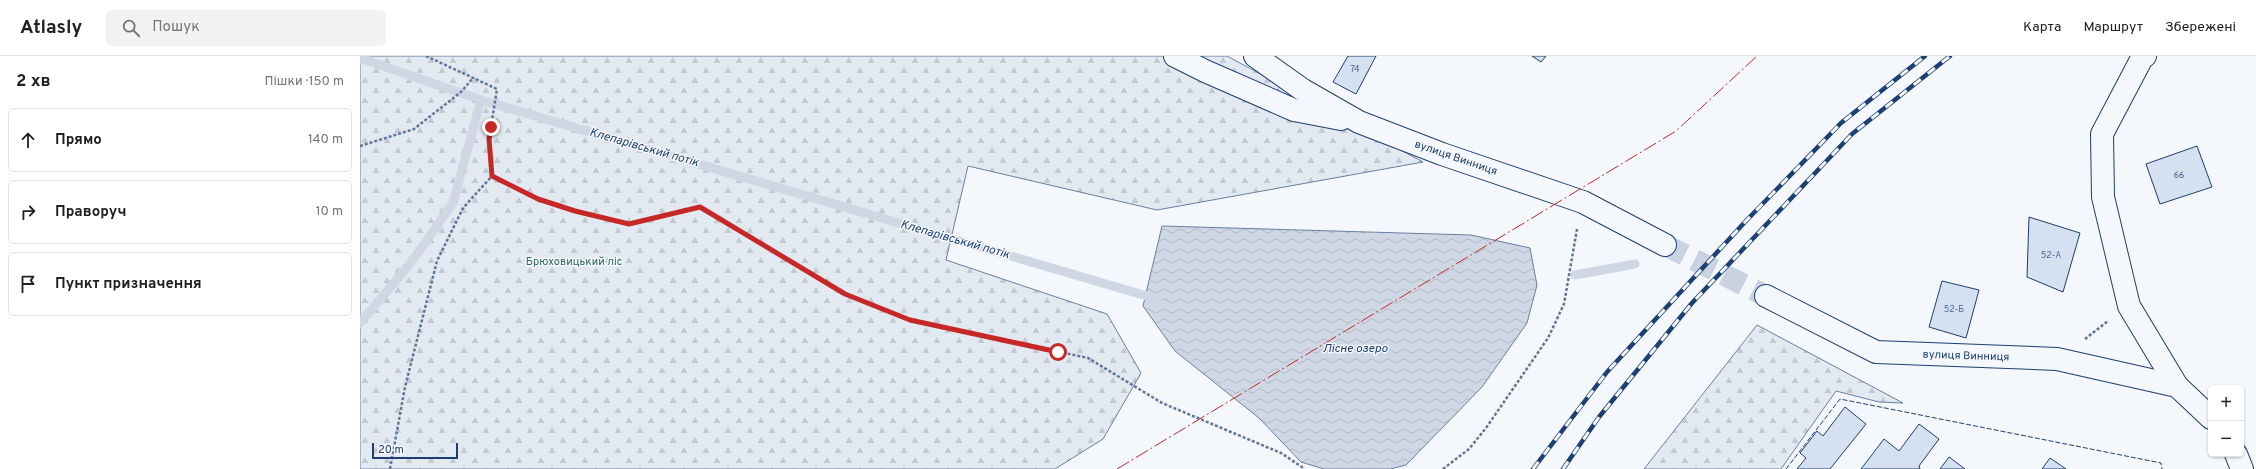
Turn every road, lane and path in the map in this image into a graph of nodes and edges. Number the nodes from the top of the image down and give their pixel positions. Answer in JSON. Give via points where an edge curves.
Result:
{"nodes":[{"id":1,"x":426,"y":56,"type":"edge"},
{"id":2,"x":1175,"y":56,"type":"edge"},
{"id":3,"x":1255,"y":56,"type":"edge"},
{"id":4,"x":2145,"y":56,"type":"edge"},
{"id":5,"x":473,"y":78,"type":"junction"},
{"id":6,"x":1359,"y":122,"type":"junction"},
{"id":7,"x":360,"y":146,"type":"edge"},
{"id":8,"x":492,"y":176,"type":"junction"},
{"id":9,"x":1583,"y":202,"type":"junction"},
{"id":10,"x":1665,"y":245,"type":"tunnel mouth"},
{"id":11,"x":1766,"y":296,"type":"tunnel mouth"},
{"id":12,"x":2129,"y":306,"type":"junction"},
{"id":13,"x":2057,"y":359,"type":"junction"},
{"id":14,"x":2177,"y":386,"type":"junction"},
{"id":15,"x":2208,"y":415,"type":"edge"},
{"id":16,"x":2237,"y":457,"type":"edge"},
{"id":17,"x":390,"y":469,"type":"edge"},
{"id":18,"x":1302,"y":469,"type":"edge"},
{"id":19,"x":1443,"y":469,"type":"edge"},
{"id":20,"x":2242,"y":469,"type":"edge"}],
"edges":[{"from":1,"to":5,"type":"path"},
{"from":2,"to":6,"type":"street","via":[[1294,110]]},
{"from":3,"to":6,"type":"street","name":"вулиця Винниця","via":[[1303,90]]},
{"from":4,"to":12,"type":"street","via":[[2102,134],[2103,197]]},
{"from":5,"to":7,"type":"path","via":[[461,92],[414,129]]},
{"from":5,"to":8,"type":"path","via":[[497,90],[489,139]]},
{"from":6,"to":9,"type":"street","name":"вулиця Винниця","via":[[1420,146]]},
{"from":8,"to":17,"type":"path","via":[[463,208],[437,261],[405,387]]},
{"from":8,"to":18,"type":"path","via":[[538,199],[629,224],[700,207],[845,294],[910,320],[1088,358],[1162,403],[1281,453]]},
{"from":9,"to":10,"type":"street","name":"вулиця Винниця"},
{"from":9,"to":19,"type":"path","via":[[1560,316],[1533,362],[1486,428],[1469,449]]},
{"from":11,"to":13,"type":"street","name":"вулиця Винниця","via":[[1876,352]]},
{"from":12,"to":13,"type":"path"},
{"from":12,"to":14,"type":"street"},
{"from":13,"to":14,"type":"street","name":"вулиця Винниця"},
{"from":14,"to":15,"type":"street"},
{"from":16,"to":20,"type":"street"}]}
